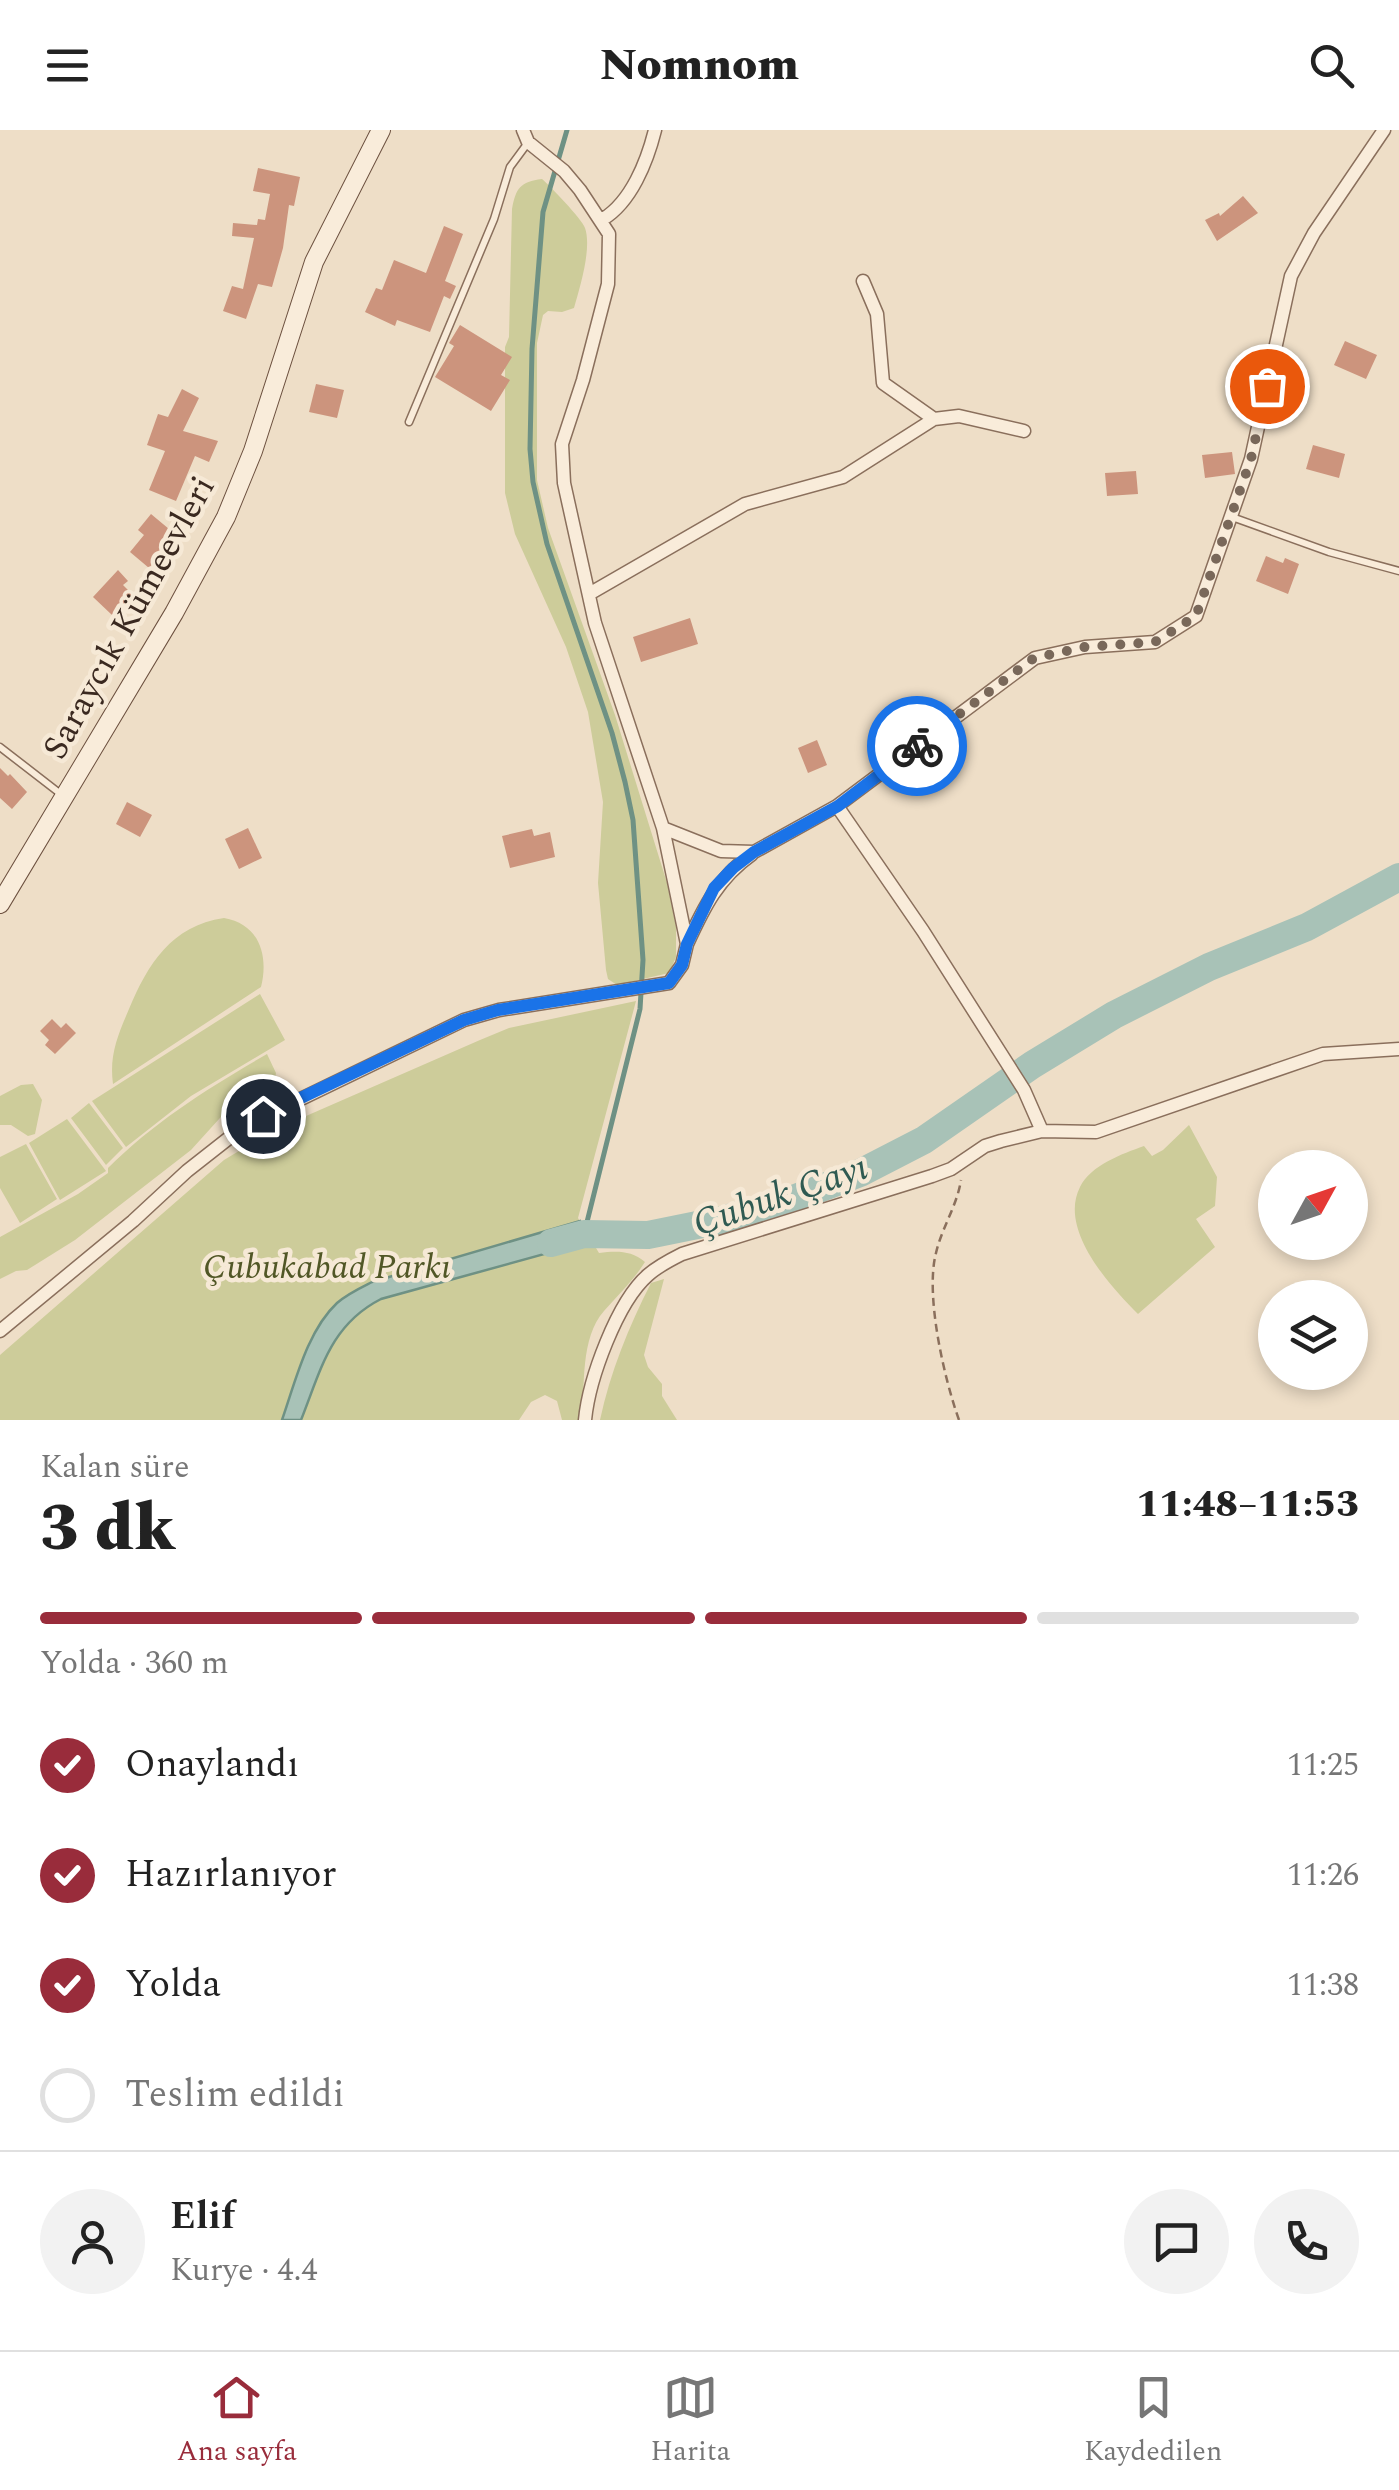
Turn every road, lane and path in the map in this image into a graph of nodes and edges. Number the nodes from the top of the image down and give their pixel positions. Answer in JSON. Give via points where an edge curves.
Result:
{"nodes":[{"id":1,"x":380,"y":130,"type":"edge"},
{"id":2,"x":655,"y":130,"type":"edge"},
{"id":3,"x":1384,"y":130,"type":"edge"},
{"id":4,"x":526,"y":136,"type":"edge"},
{"id":5,"x":602,"y":220,"type":"junction"},
{"id":6,"x":864,"y":281,"type":"dead end"},
{"id":7,"x":934,"y":419,"type":"junction"},
{"id":8,"x":409,"y":422,"type":"dead end"},
{"id":9,"x":1024,"y":432,"type":"dead end"},
{"id":10,"x":1231,"y":517,"type":"junction"},
{"id":11,"x":1399,"y":570,"type":"edge"},
{"id":12,"x":589,"y":594,"type":"junction"},
{"id":13,"x":0,"y":747,"type":"edge"},
{"id":14,"x":64,"y":797,"type":"junction"},
{"id":15,"x":838,"y":806,"type":"junction"},
{"id":16,"x":663,"y":828,"type":"junction"},
{"id":17,"x":754,"y":852,"type":"junction"},
{"id":18,"x":0,"y":904,"type":"edge"},
{"id":19,"x":687,"y":944,"type":"junction"},
{"id":20,"x":1399,"y":1049,"type":"edge"},
{"id":21,"x":1042,"y":1131,"type":"junction"},
{"id":22,"x":964,"y":1162,"type":"junction"},
{"id":23,"x":0,"y":1330,"type":"edge"},
{"id":24,"x":585,"y":1420,"type":"edge"},
{"id":25,"x":959,"y":1420,"type":"edge"}],
"edges":[{"from":1,"to":14,"type":"main road","name":"Saraycık Kümeevleri","via":[[314,262],[226,517]]},
{"from":2,"to":5,"type":"street","via":[[624,202]]},
{"from":3,"to":10,"type":"street","via":[[1291,276],[1251,459]]},
{"from":4,"to":5,"type":"street"},
{"from":4,"to":8,"type":"lane"},
{"from":5,"to":12,"type":"street","via":[[612,252],[608,284],[562,444],[564,484]]},
{"from":6,"to":7,"type":"street","via":[[880,327],[883,383]]},
{"from":7,"to":9,"type":"street","via":[[959,416]]},
{"from":7,"to":12,"type":"street","via":[[843,478],[744,504]]},
{"from":10,"to":11,"type":"lane"},
{"from":10,"to":15,"type":"street","via":[[1196,616],[1155,642],[1034,658]]},
{"from":12,"to":16,"type":"street"},
{"from":13,"to":14,"type":"lane"},
{"from":14,"to":18,"type":"main road","name":"Saraycık Kümeevleri"},
{"from":15,"to":17,"type":"street"},
{"from":15,"to":21,"type":"street","via":[[1006,1061]]},
{"from":16,"to":17,"type":"street","via":[[721,851]]},
{"from":16,"to":19,"type":"street"},
{"from":17,"to":19,"type":"street","via":[[714,888]]},
{"from":19,"to":23,"type":"street","via":[[669,983],[464,1020],[263,1116],[209,1152]]},
{"from":20,"to":21,"type":"street","via":[[1323,1054],[1096,1132]]},
{"from":21,"to":22,"type":"street","via":[[985,1146]]},
{"from":22,"to":24,"type":"street","via":[[682,1254],[655,1269],[636,1288],[606,1344]]},
{"from":22,"to":25,"type":"path","via":[[932,1276]]}]}
